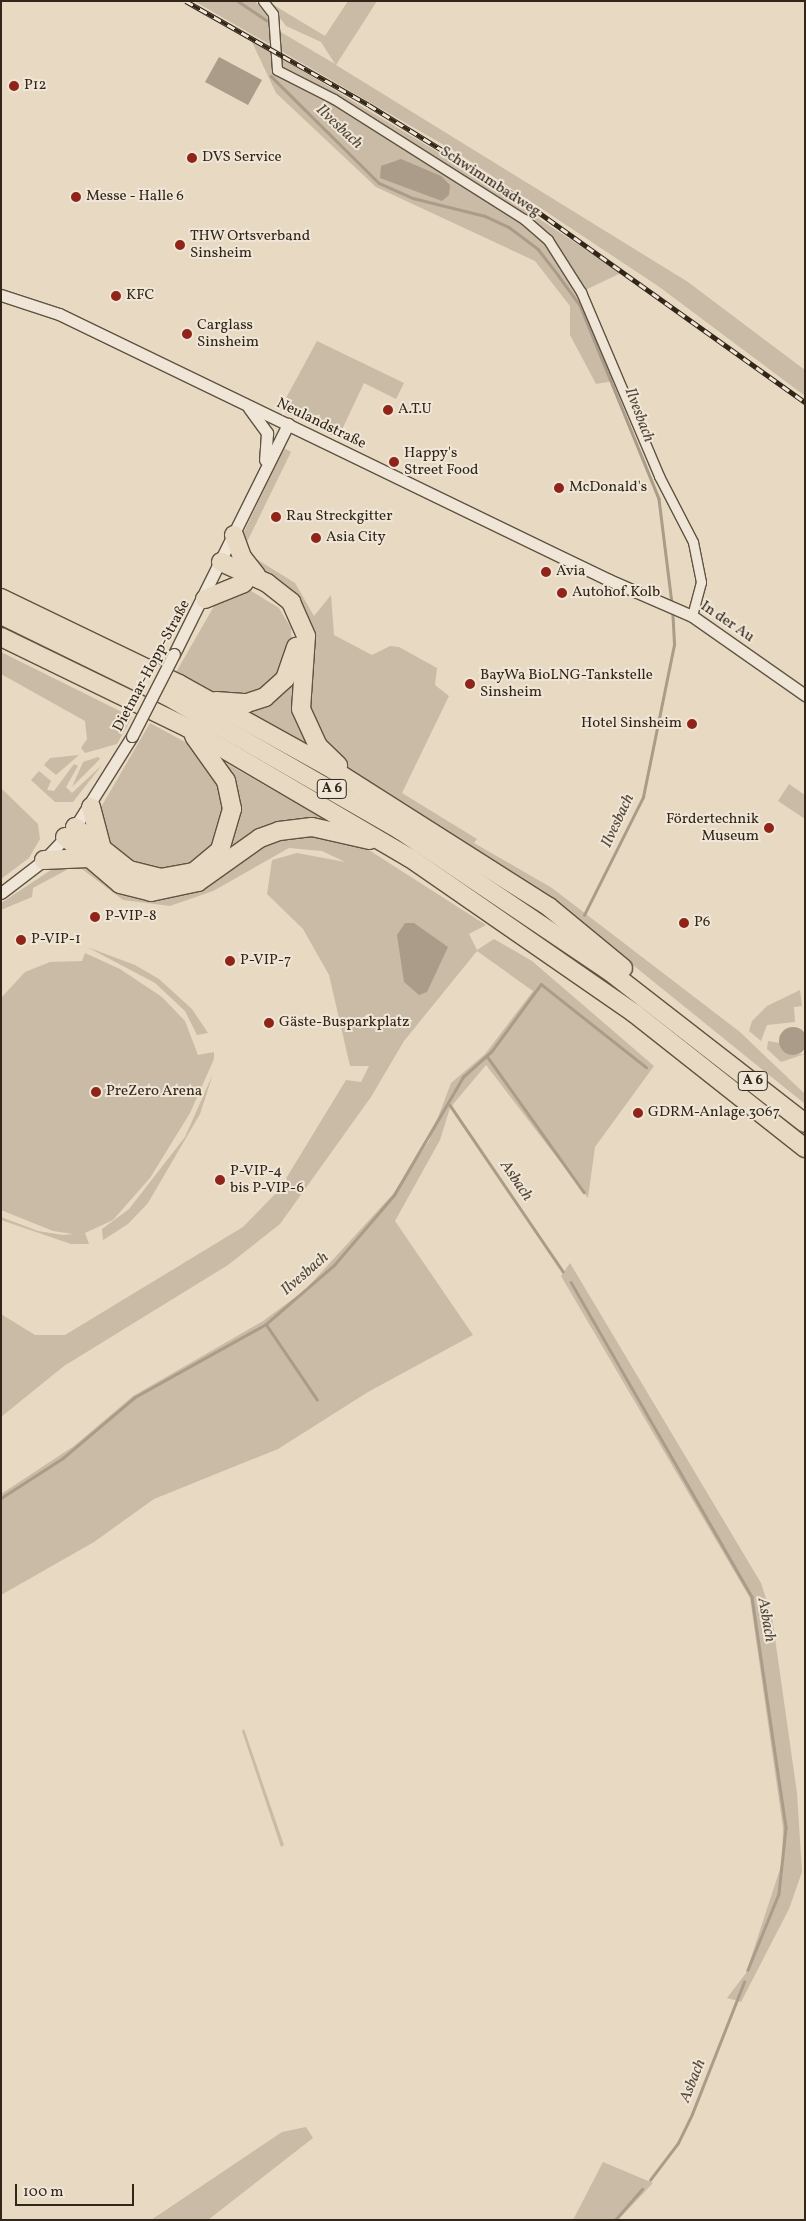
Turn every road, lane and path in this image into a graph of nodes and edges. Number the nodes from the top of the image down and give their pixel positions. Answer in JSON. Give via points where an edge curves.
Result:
{"nodes":[{"id":1,"x":263,"y":1,"type":"edge"},
{"id":2,"x":1,"y":294,"type":"edge"},
{"id":3,"x":246,"y":404,"type":"junction"},
{"id":4,"x":288,"y":424,"type":"junction"},
{"id":5,"x":257,"y":483,"type":"junction"},
{"id":6,"x":234,"y":535,"type":"junction"},
{"id":7,"x":220,"y":566,"type":"junction"},
{"id":8,"x":252,"y":581,"type":"junction"},
{"id":9,"x":625,"y":587,"type":"joint"},
{"id":10,"x":1,"y":598,"type":"edge"},
{"id":11,"x":204,"y":599,"type":"junction"},
{"id":12,"x":1,"y":615,"type":"edge"},
{"id":13,"x":692,"y":616,"type":"junction"},
{"id":14,"x":1,"y":637,"type":"edge"},
{"id":15,"x":805,"y":695,"type":"edge"},
{"id":16,"x":211,"y":701,"type":"junction"},
{"id":17,"x":188,"y":728,"type":"junction"},
{"id":18,"x":356,"y":783,"type":"junction"},
{"id":19,"x":91,"y":807,"type":"junction"},
{"id":20,"x":70,"y":832,"type":"junction"},
{"id":21,"x":388,"y":844,"type":"junction"},
{"id":22,"x":95,"y":855,"type":"junction"},
{"id":23,"x":44,"y":860,"type":"junction"},
{"id":24,"x":1,"y":892,"type":"edge"},
{"id":25,"x":644,"y":996,"type":"junction"},
{"id":26,"x":805,"y":1123,"type":"edge"},
{"id":27,"x":805,"y":1148,"type":"edge"}],
"edges":[{"from":1,"to":13,"type":"street","name":"Schwimmbadweg","via":[[272,14],[277,70],[342,104],[524,218],[548,240],[589,308],[659,476],[693,542],[701,582]]},
{"from":2,"to":3,"type":"street","name":"Neulandstraße","via":[[59,314]]},
{"from":3,"to":4,"type":"street","name":"Neulandstraße"},
{"from":3,"to":5,"type":"street","via":[[264,427],[269,442]]},
{"from":4,"to":5,"type":"street","name":"Dietmar-Hopp-Straße"},
{"from":4,"to":9,"type":"street","name":"Neulandstraße"},
{"from":5,"to":6,"type":"street","name":"Dietmar-Hopp-Straße"},
{"from":6,"to":7,"type":"street","name":"Dietmar-Hopp-Straße"},
{"from":6,"to":8,"type":"highway"},
{"from":7,"to":8,"type":"highway"},
{"from":7,"to":11,"type":"street","name":"Dietmar-Hopp-Straße"},
{"from":8,"to":11,"type":"highway"},
{"from":8,"to":16,"type":"highway","via":[[287,613],[296,641],[292,666],[286,679],[264,697],[247,703]]},
{"from":8,"to":18,"type":"highway","via":[[291,602],[303,623],[306,652],[300,694],[306,723],[318,746]]},
{"from":9,"to":13,"type":"street","name":"In der Au"},
{"from":10,"to":16,"type":"highway"},
{"from":11,"to":19,"type":"street","name":"Dietmar-Hopp-Straße","bridge":true},
{"from":12,"to":25,"type":"highway","number":"A 6","via":[[167,696],[335,791],[509,900]]},
{"from":13,"to":15,"type":"street","name":"In der Au"},
{"from":14,"to":17,"type":"highway","number":"A 6"},
{"from":16,"to":18,"type":"highway"},
{"from":17,"to":21,"type":"highway","number":"A 6"},
{"from":17,"to":22,"type":"highway","via":[[220,770],[231,795],[231,820],[220,850],[194,872],[160,878],[129,870]]},
{"from":18,"to":25,"type":"highway","via":[[549,907],[633,976]]},
{"from":19,"to":20,"type":"street","name":"Dietmar-Hopp-Straße"},
{"from":19,"to":22,"type":"highway"},
{"from":20,"to":22,"type":"highway"},
{"from":20,"to":23,"type":"street","name":"Dietmar-Hopp-Straße"},
{"from":21,"to":22,"type":"highway","via":[[312,827],[286,829],[260,838],[198,882],[151,892],[120,884]]},
{"from":21,"to":27,"type":"highway","number":"A 6","via":[[496,914],[688,1053]]},
{"from":22,"to":23,"type":"highway"},
{"from":23,"to":24,"type":"street","name":"Dietmar-Hopp-Straße"},
{"from":25,"to":26,"type":"highway","number":"A 6"}]}
